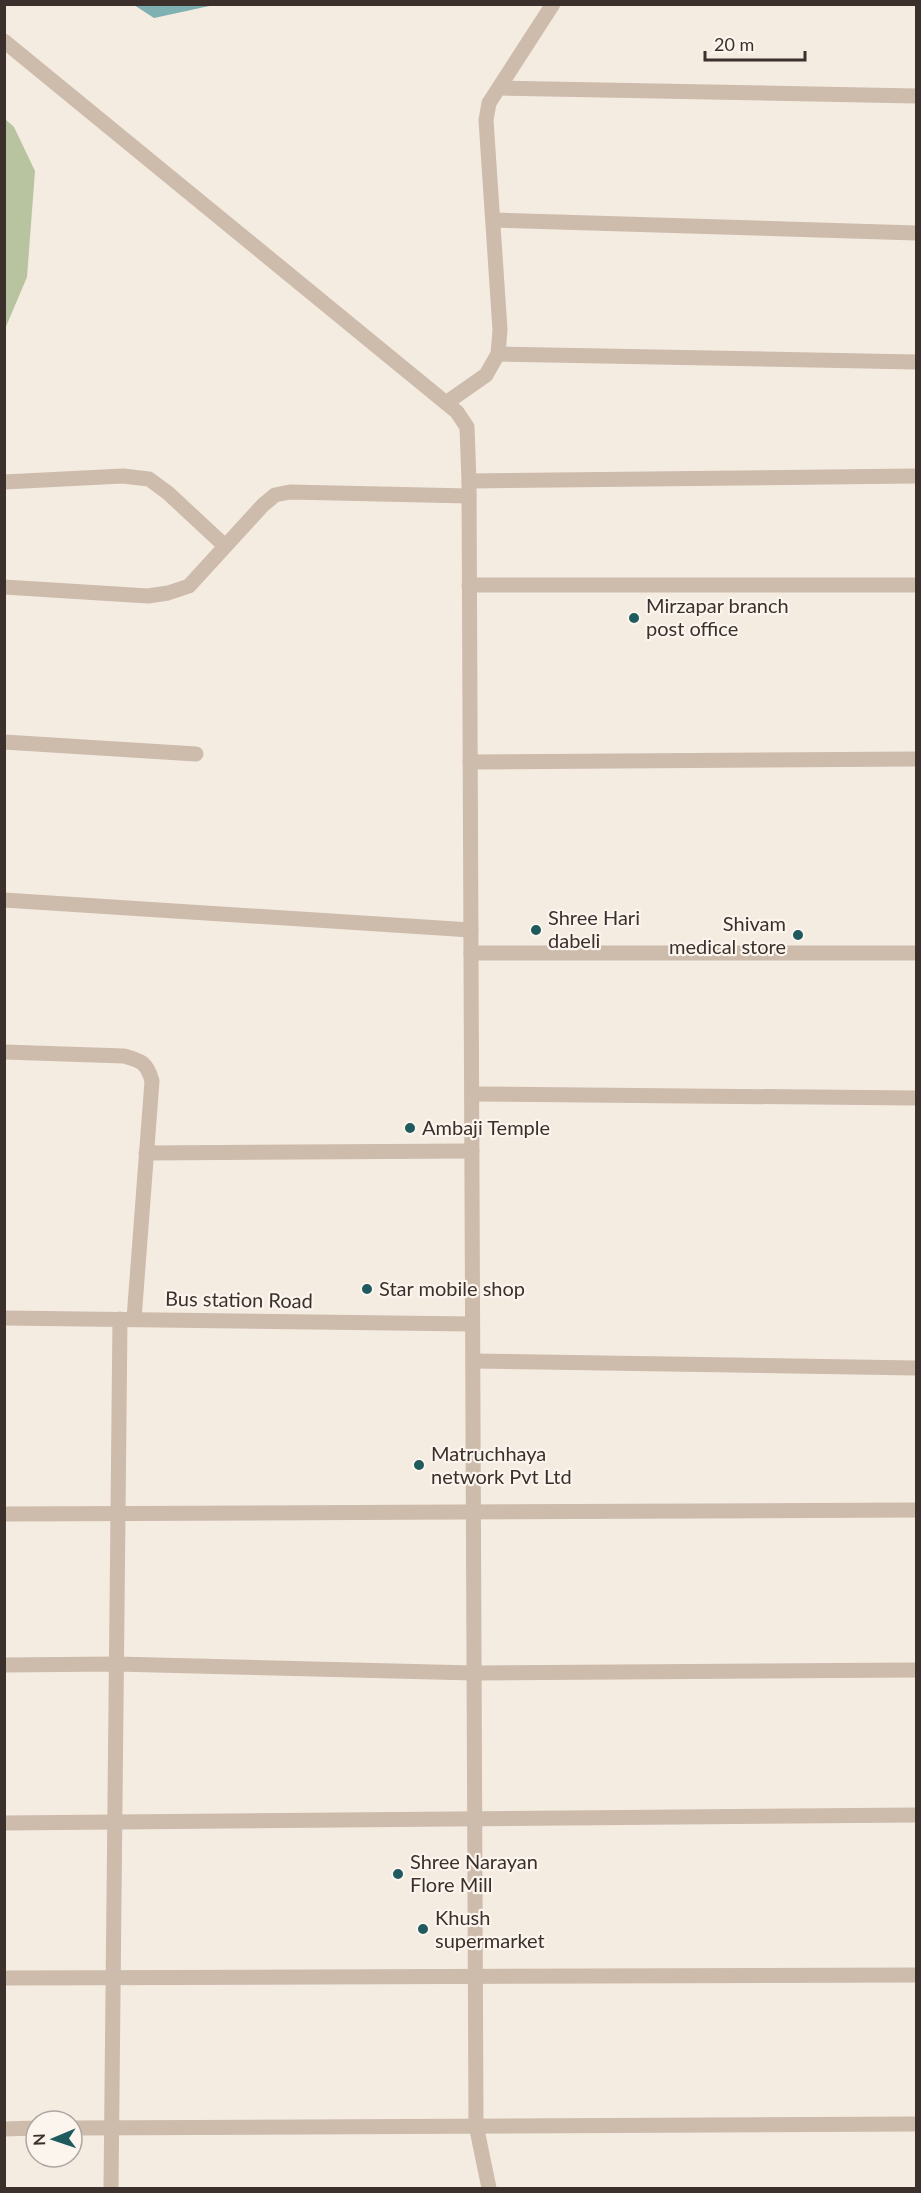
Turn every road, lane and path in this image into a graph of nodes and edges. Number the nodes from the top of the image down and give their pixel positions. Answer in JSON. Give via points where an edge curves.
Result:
{"nodes":[{"id":1,"x":553,"y":4,"type":"edge"},
{"id":2,"x":4,"y":41,"type":"edge"},
{"id":3,"x":500,"y":88,"type":"junction"},
{"id":4,"x":916,"y":96,"type":"edge"},
{"id":5,"x":494,"y":220,"type":"junction"},
{"id":6,"x":916,"y":233,"type":"edge"},
{"id":7,"x":498,"y":354,"type":"junction"},
{"id":8,"x":916,"y":362,"type":"edge"},
{"id":9,"x":446,"y":403,"type":"junction"},
{"id":10,"x":916,"y":476,"type":"edge"},
{"id":11,"x":4,"y":482,"type":"edge"},
{"id":12,"x":469,"y":489,"type":"junction"},
{"id":13,"x":225,"y":546,"type":"junction"},
{"id":14,"x":470,"y":585,"type":"junction"},
{"id":15,"x":916,"y":585,"type":"edge"},
{"id":16,"x":4,"y":587,"type":"edge"},
{"id":17,"x":4,"y":742,"type":"edge"},
{"id":18,"x":196,"y":754,"type":"dead end"},
{"id":19,"x":916,"y":759,"type":"edge"},
{"id":20,"x":470,"y":762,"type":"junction"},
{"id":21,"x":4,"y":900,"type":"edge"},
{"id":22,"x":471,"y":930,"type":"junction"},
{"id":23,"x":471,"y":953,"type":"junction"},
{"id":24,"x":916,"y":953,"type":"edge"},
{"id":25,"x":4,"y":1052,"type":"edge"},
{"id":26,"x":472,"y":1094,"type":"junction"},
{"id":27,"x":916,"y":1098,"type":"edge"},
{"id":28,"x":472,"y":1151,"type":"junction"},
{"id":29,"x":146,"y":1153,"type":"junction"},
{"id":30,"x":4,"y":1318,"type":"edge"},
{"id":31,"x":127,"y":1319,"type":"junction"},
{"id":32,"x":472,"y":1324,"type":"junction"},
{"id":33,"x":472,"y":1361,"type":"junction"},
{"id":34,"x":916,"y":1368,"type":"edge"},
{"id":35,"x":916,"y":1510,"type":"edge"},
{"id":36,"x":473,"y":1511,"type":"junction"},
{"id":37,"x":4,"y":1514,"type":"edge"},
{"id":38,"x":118,"y":1514,"type":"junction"},
{"id":39,"x":116,"y":1664,"type":"junction"},
{"id":40,"x":4,"y":1665,"type":"edge"},
{"id":41,"x":916,"y":1670,"type":"edge"},
{"id":42,"x":474,"y":1673,"type":"junction"},
{"id":43,"x":916,"y":1815,"type":"edge"},
{"id":44,"x":475,"y":1818,"type":"junction"},
{"id":45,"x":115,"y":1822,"type":"junction"},
{"id":46,"x":4,"y":1823,"type":"edge"},
{"id":47,"x":475,"y":1975,"type":"junction"},
{"id":48,"x":916,"y":1975,"type":"edge"},
{"id":49,"x":113,"y":1976,"type":"junction"},
{"id":50,"x":4,"y":1978,"type":"edge"},
{"id":51,"x":916,"y":2124,"type":"edge"},
{"id":52,"x":476,"y":2125,"type":"junction"},
{"id":53,"x":111,"y":2127,"type":"junction"},
{"id":54,"x":24,"y":2128,"type":"edge"},
{"id":55,"x":84,"y":2128,"type":"edge"},
{"id":56,"x":4,"y":2129,"type":"edge"},
{"id":57,"x":111,"y":2188,"type":"edge"},
{"id":58,"x":489,"y":2188,"type":"edge"}],
"edges":[{"from":1,"to":3,"type":"street"},
{"from":2,"to":9,"type":"street"},
{"from":3,"to":4,"type":"street"},
{"from":3,"to":5,"type":"street","via":[[489,104],[486,120]]},
{"from":5,"to":6,"type":"street"},
{"from":5,"to":7,"type":"street"},
{"from":7,"to":8,"type":"street"},
{"from":7,"to":9,"type":"street","via":[[486,375]]},
{"from":9,"to":12,"type":"street","via":[[467,427]]},
{"from":10,"to":12,"type":"street"},
{"from":11,"to":13,"type":"street","via":[[123,476],[149,479]]},
{"from":12,"to":13,"type":"street","via":[[275,495]]},
{"from":12,"to":14,"type":"street"},
{"from":13,"to":16,"type":"street","via":[[189,586],[168,593],[148,596]]},
{"from":14,"to":15,"type":"street"},
{"from":14,"to":20,"type":"street"},
{"from":17,"to":18,"type":"street"},
{"from":19,"to":20,"type":"street"},
{"from":20,"to":22,"type":"street"},
{"from":21,"to":22,"type":"street"},
{"from":22,"to":23,"type":"street"},
{"from":23,"to":24,"type":"street"},
{"from":23,"to":26,"type":"street"},
{"from":25,"to":29,"type":"street","via":[[124,1056],[148,1067],[152,1081]]},
{"from":26,"to":27,"type":"street"},
{"from":26,"to":28,"type":"street"},
{"from":28,"to":29,"type":"street"},
{"from":28,"to":32,"type":"street"},
{"from":29,"to":31,"type":"street"},
{"from":30,"to":31,"type":"street","name":"Bus station Road"},
{"from":31,"to":32,"type":"street","name":"Bus station Road"},
{"from":31,"to":38,"type":"street"},
{"from":32,"to":33,"type":"street"},
{"from":33,"to":34,"type":"street"},
{"from":33,"to":36,"type":"street"},
{"from":35,"to":36,"type":"street"},
{"from":36,"to":38,"type":"street"},
{"from":36,"to":42,"type":"street"},
{"from":37,"to":38,"type":"street"},
{"from":38,"to":39,"type":"street"},
{"from":39,"to":40,"type":"street"},
{"from":39,"to":42,"type":"street"},
{"from":39,"to":45,"type":"street"},
{"from":41,"to":42,"type":"street"},
{"from":42,"to":44,"type":"street"},
{"from":43,"to":44,"type":"street"},
{"from":44,"to":45,"type":"street"},
{"from":44,"to":47,"type":"street"},
{"from":45,"to":46,"type":"street"},
{"from":45,"to":49,"type":"street"},
{"from":47,"to":48,"type":"street"},
{"from":47,"to":49,"type":"street"},
{"from":47,"to":52,"type":"street"},
{"from":49,"to":50,"type":"street"},
{"from":49,"to":53,"type":"street"},
{"from":51,"to":52,"type":"street"},
{"from":52,"to":53,"type":"street"},
{"from":52,"to":58,"type":"street"},
{"from":53,"to":55,"type":"street"},
{"from":53,"to":57,"type":"street"},
{"from":54,"to":56,"type":"street"}]}
